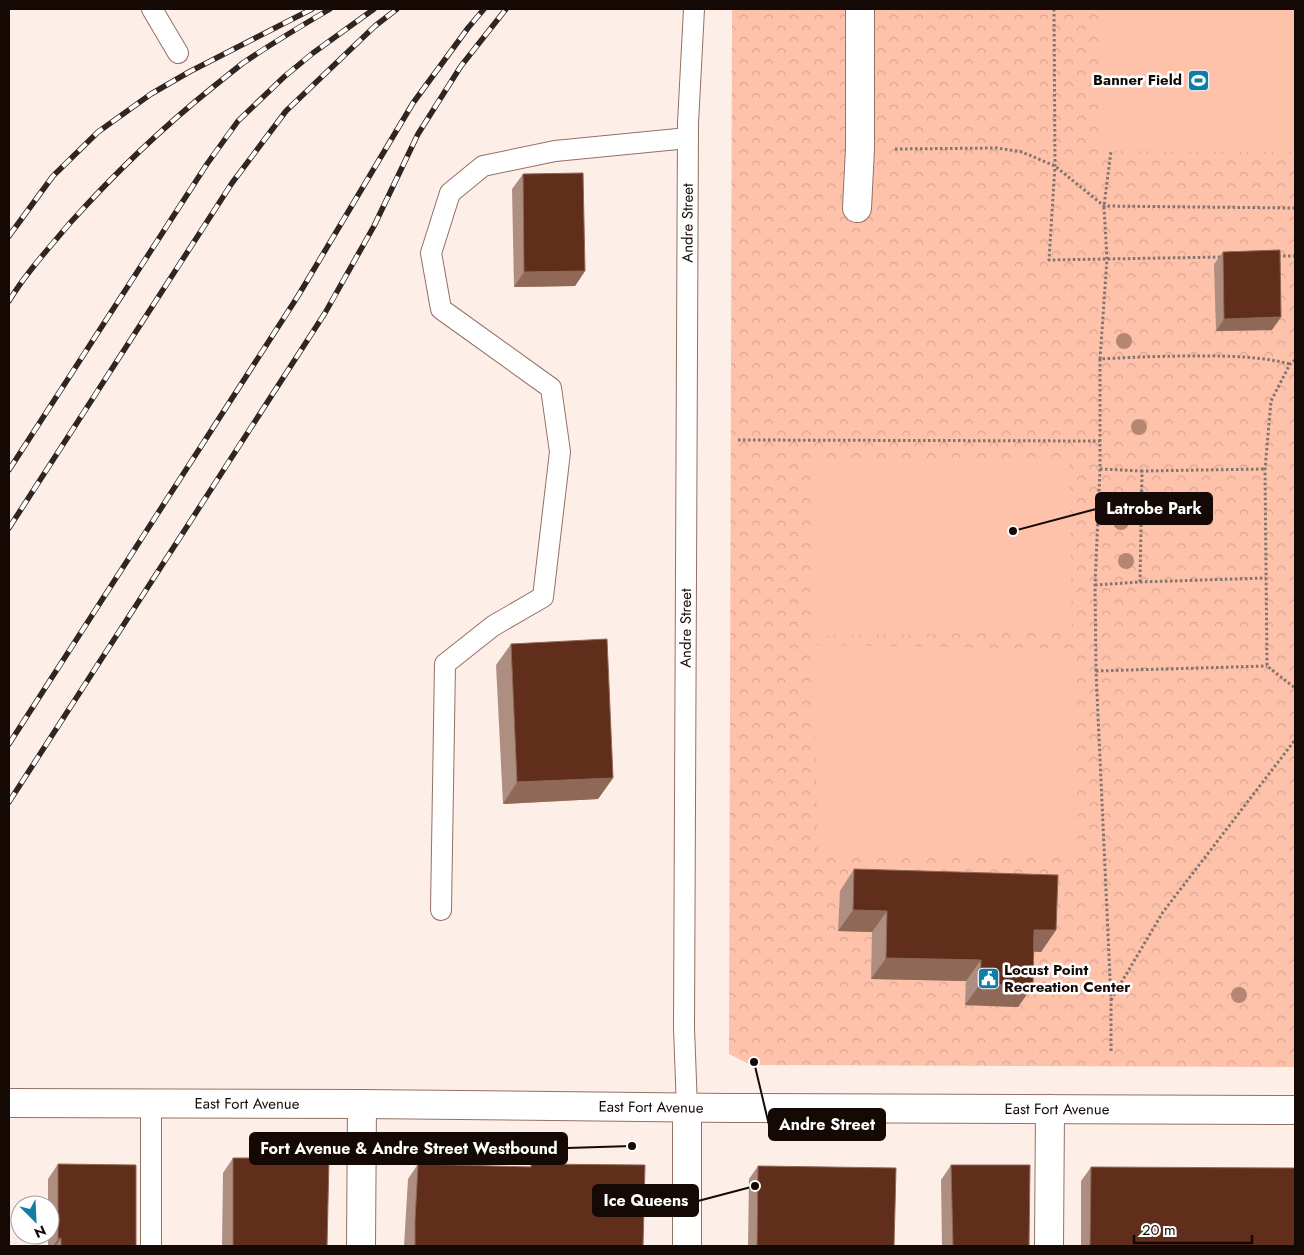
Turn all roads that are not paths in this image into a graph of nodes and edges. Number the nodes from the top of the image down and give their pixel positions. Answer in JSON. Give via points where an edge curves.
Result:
{"nodes":[{"id":1,"x":152,"y":9,"type":"edge"},
{"id":2,"x":694,"y":9,"type":"edge"},
{"id":3,"x":860,"y":9,"type":"edge"},
{"id":4,"x":178,"y":53,"type":"dead end"},
{"id":5,"x":688,"y":138,"type":"junction"},
{"id":6,"x":858,"y":208,"type":"dead end"},
{"id":7,"x":440,"y":910,"type":"dead end"},
{"id":8,"x":9,"y":1103,"type":"edge"},
{"id":9,"x":151,"y":1103,"type":"junction"},
{"id":10,"x":362,"y":1104,"type":"junction"},
{"id":11,"x":687,"y":1108,"type":"junction"},
{"id":12,"x":1050,"y":1109,"type":"junction"},
{"id":13,"x":1295,"y":1110,"type":"edge"},
{"id":14,"x":151,"y":1246,"type":"edge"},
{"id":15,"x":361,"y":1246,"type":"edge"},
{"id":16,"x":687,"y":1246,"type":"edge"},
{"id":17,"x":1049,"y":1246,"type":"edge"}],
"edges":[{"from":1,"to":4,"type":"lane"},
{"from":2,"to":5,"type":"lane","name":"Andre Street"},
{"from":3,"to":6,"type":"street"},
{"from":5,"to":7,"type":"lane","via":[[555,151],[484,166],[450,193],[436,236],[431,253],[441,309],[551,388],[560,452],[543,597],[493,626],[446,664]]},
{"from":5,"to":11,"type":"lane","name":"Andre Street","via":[[684,1028]]},
{"from":8,"to":9,"type":"street","name":"East Fort Avenue"},
{"from":9,"to":10,"type":"street","name":"East Fort Avenue"},
{"from":9,"to":14,"type":"lane"},
{"from":10,"to":11,"type":"street","name":"East Fort Avenue"},
{"from":10,"to":15,"type":"street"},
{"from":11,"to":12,"type":"street","name":"East Fort Avenue"},
{"from":11,"to":16,"type":"street","name":"Andre Street"},
{"from":12,"to":13,"type":"street","name":"East Fort Avenue"},
{"from":12,"to":17,"type":"street"}]}
